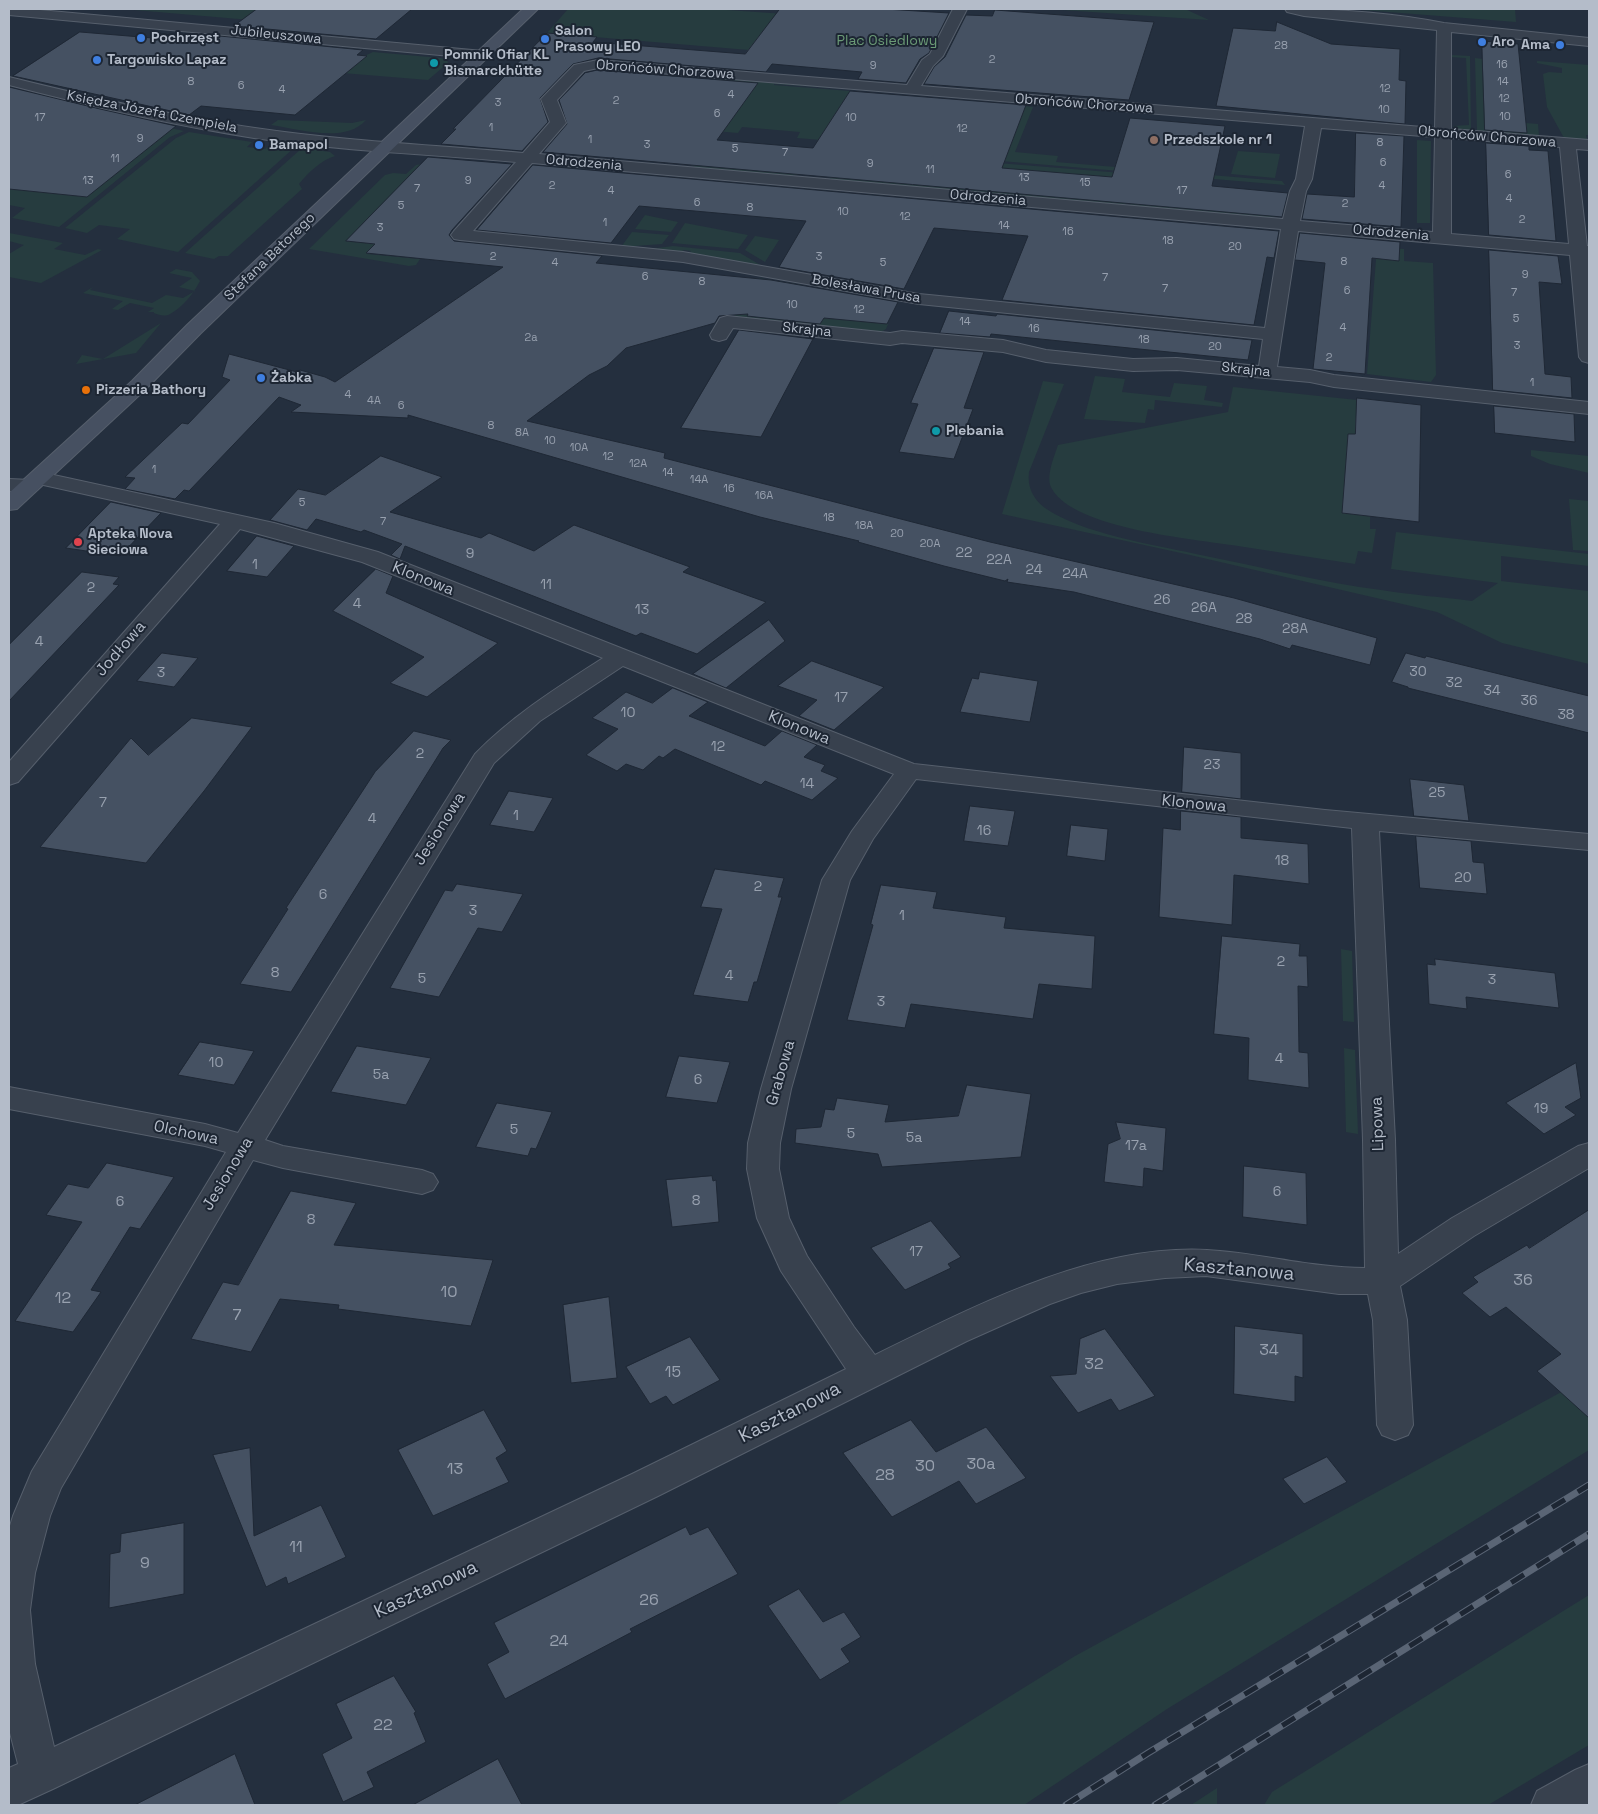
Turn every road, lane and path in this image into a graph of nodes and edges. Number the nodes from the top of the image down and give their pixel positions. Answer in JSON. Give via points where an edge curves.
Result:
{"nodes":[{"id":1,"x":531,"y":9,"type":"edge"},
{"id":2,"x":960,"y":9,"type":"edge"},
{"id":3,"x":1292,"y":9,"type":"edge"},
{"id":4,"x":9,"y":11,"type":"edge"},
{"id":5,"x":1444,"y":27,"type":"junction"},
{"id":6,"x":1589,"y":42,"type":"edge"},
{"id":7,"x":483,"y":55,"type":"junction"},
{"id":8,"x":9,"y":81,"type":"edge"},
{"id":9,"x":912,"y":89,"type":"junction"},
{"id":10,"x":1314,"y":122,"type":"junction"},
{"id":11,"x":1443,"y":133,"type":"junction"},
{"id":12,"x":1568,"y":144,"type":"junction"},
{"id":13,"x":1589,"y":145,"type":"edge"},
{"id":14,"x":386,"y":146,"type":"junction"},
{"id":15,"x":528,"y":158,"type":"junction"},
{"id":16,"x":1292,"y":225,"type":"junction"},
{"id":17,"x":1442,"y":237,"type":"junction"},
{"id":18,"x":1584,"y":250,"type":"edge"},
{"id":19,"x":911,"y":318,"type":"junction"},
{"id":20,"x":1273,"y":334,"type":"junction"},
{"id":21,"x":719,"y":335,"type":"dead end"},
{"id":22,"x":1589,"y":357,"type":"edge"},
{"id":23,"x":1267,"y":373,"type":"junction"},
{"id":24,"x":1589,"y":408,"type":"edge"},
{"id":25,"x":35,"y":482,"type":"junction"},
{"id":26,"x":9,"y":485,"type":"edge"},
{"id":27,"x":9,"y":504,"type":"edge"},
{"id":28,"x":235,"y":521,"type":"junction"},
{"id":29,"x":620,"y":657,"type":"junction"},
{"id":30,"x":909,"y":771,"type":"junction"},
{"id":31,"x":9,"y":777,"type":"edge"},
{"id":32,"x":1365,"y":822,"type":"junction"},
{"id":33,"x":1589,"y":842,"type":"edge"},
{"id":34,"x":9,"y":1098,"type":"edge"},
{"id":35,"x":245,"y":1146,"type":"junction"},
{"id":36,"x":1589,"y":1154,"type":"edge"},
{"id":37,"x":422,"y":1182,"type":"dead end"},
{"id":38,"x":1382,"y":1281,"type":"junction"},
{"id":39,"x":869,"y":1373,"type":"junction"},
{"id":40,"x":1395,"y":1425,"type":"dead end"},
{"id":41,"x":41,"y":1774,"type":"junction"},
{"id":42,"x":1589,"y":1784,"type":"edge"},
{"id":43,"x":9,"y":1789,"type":"edge"},
{"id":44,"x":1552,"y":1805,"type":"edge"}],
"edges":[{"from":1,"to":7,"type":"street","name":"Stefana Batorego"},
{"from":2,"to":9,"type":"street","via":[[936,56],[927,63]]},
{"from":3,"to":5,"type":"street"},
{"from":4,"to":7,"type":"street","name":"Jubileuszowa"},
{"from":5,"to":6,"type":"street"},
{"from":5,"to":11,"type":"street"},
{"from":7,"to":14,"type":"street","name":"Stefana Batorego"},
{"from":8,"to":14,"type":"street","name":"Księdza Józefa Czempiela","via":[[187,121],[366,147]]},
{"from":9,"to":10,"type":"street","name":"Obrońców Chorzowa"},
{"from":9,"to":15,"type":"street","name":"Obrońców Chorzowa","via":[[591,64],[578,68],[549,99],[558,123]]},
{"from":10,"to":11,"type":"street","name":"Obrońców Chorzowa"},
{"from":10,"to":16,"type":"street"},
{"from":11,"to":12,"type":"street","name":"Obrońców Chorzowa"},
{"from":11,"to":17,"type":"street"},
{"from":12,"to":13,"type":"street","name":"Obrońców Chorzowa"},
{"from":12,"to":18,"type":"street"},
{"from":14,"to":15,"type":"street","name":"Odrodzenia"},
{"from":14,"to":25,"type":"street","name":"Stefana Batorego"},
{"from":15,"to":16,"type":"street","name":"Odrodzenia"},
{"from":15,"to":19,"type":"street","name":"Bolesława Prusa","via":[[460,235],[683,257]]},
{"from":16,"to":17,"type":"street","name":"Odrodzenia"},
{"from":16,"to":20,"type":"street"},
{"from":17,"to":18,"type":"street","name":"Odrodzenia"},
{"from":18,"to":22,"type":"street","via":[[1579,264]]},
{"from":19,"to":20,"type":"street","name":"Bolesława Prusa"},
{"from":19,"to":21,"type":"street","name":"Skrajna","via":[[890,339],[727,322]]},
{"from":19,"to":23,"type":"street","name":"Skrajna","via":[[1046,356]]},
{"from":20,"to":23,"type":"street"},
{"from":23,"to":24,"type":"street","name":"Skrajna"},
{"from":25,"to":26,"type":"street","name":"Klonowa"},
{"from":25,"to":27,"type":"street","name":"Stefana Batorego"},
{"from":25,"to":28,"type":"street","name":"Klonowa"},
{"from":28,"to":29,"type":"street","name":"Klonowa","via":[[370,557]]},
{"from":28,"to":31,"type":"street","name":"Jodłowa"},
{"from":29,"to":30,"type":"street","name":"Klonowa"},
{"from":29,"to":35,"type":"street","name":"Jesionowa","via":[[529,717],[484,759]]},
{"from":30,"to":32,"type":"street","name":"Klonowa"},
{"from":30,"to":39,"type":"street","name":"Grabowa","via":[[861,838],[836,880],[776,1089],[764,1143],[762,1169],[773,1218],[794,1262]]},
{"from":32,"to":33,"type":"street","name":"Klonowa"},
{"from":32,"to":38,"type":"street","name":"Lipowa"},
{"from":34,"to":35,"type":"street","name":"Olchowa","via":[[205,1135]]},
{"from":35,"to":37,"type":"street","name":"Olchowa","via":[[283,1157]]},
{"from":35,"to":41,"type":"street","name":"Jesionowa","via":[[67,1443],[32,1511],[14,1585],[11,1626],[26,1726]]},
{"from":36,"to":38,"type":"street","via":[[1463,1227]]},
{"from":38,"to":39,"type":"street","name":"Kasztanowa","via":[[1339,1281],[1206,1264],[1165,1264],[1117,1270],[1038,1295]]},
{"from":38,"to":40,"type":"street","name":"Lipowa","via":[[1390,1320]]},
{"from":39,"to":41,"type":"street","name":"Kasztanowa","via":[[645,1486]]},
{"from":41,"to":43,"type":"street","name":"Kasztanowa"},
{"from":42,"to":44,"type":"street"}]}
